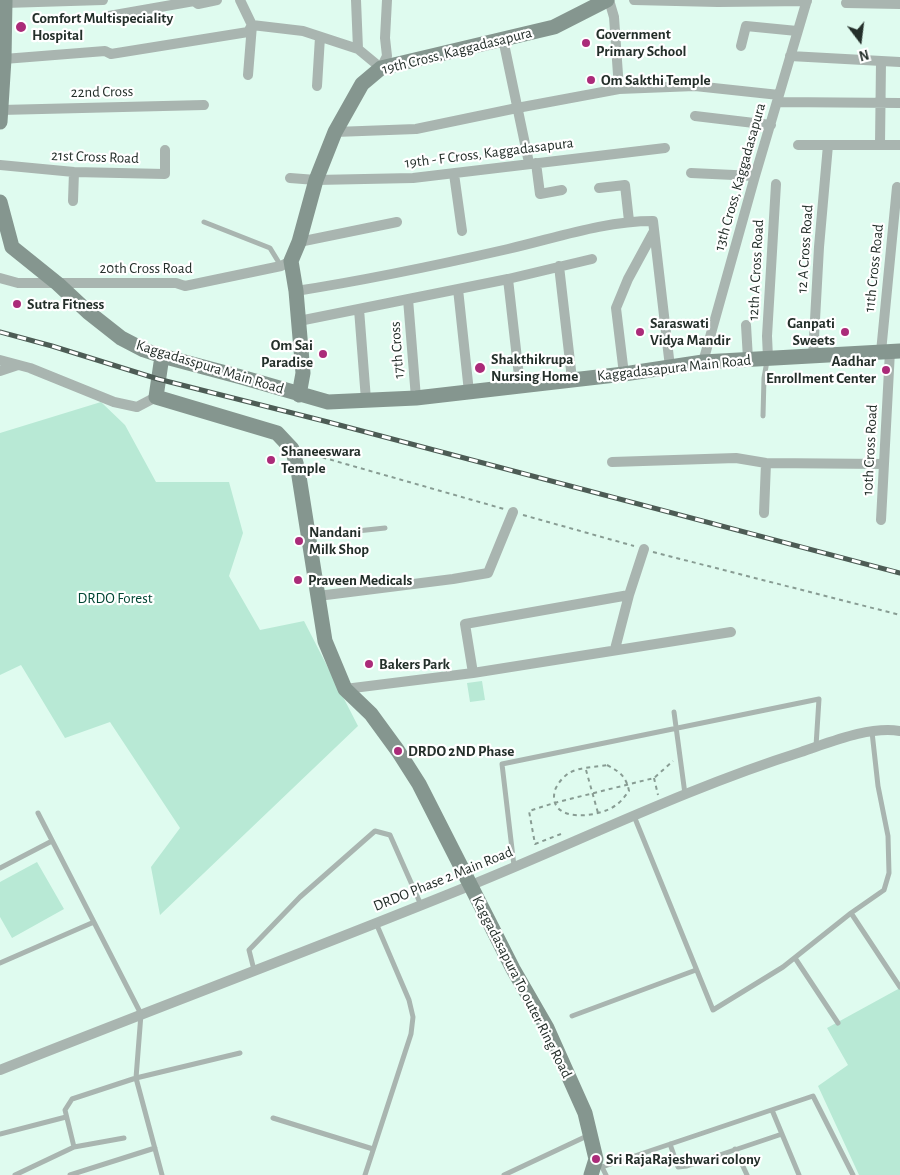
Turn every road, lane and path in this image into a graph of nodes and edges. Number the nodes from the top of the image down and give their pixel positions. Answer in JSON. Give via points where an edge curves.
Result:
{"nodes":[{"id":1,"x":103,"y":0,"type":"edge"},
{"id":2,"x":217,"y":0,"type":"edge"},
{"id":3,"x":240,"y":0,"type":"edge"},
{"id":4,"x":356,"y":0,"type":"edge"},
{"id":5,"x":387,"y":0,"type":"edge"},
{"id":6,"x":608,"y":0,"type":"edge"},
{"id":7,"x":634,"y":0,"type":"edge"},
{"id":8,"x":807,"y":0,"type":"edge"},
{"id":9,"x":5,"y":2,"type":"edge"},
{"id":10,"x":846,"y":4,"type":"dead end"},
{"id":11,"x":900,"y":4,"type":"edge"},
{"id":12,"x":109,"y":16,"type":"dead end"},
{"id":13,"x":252,"y":25,"type":"junction"},
{"id":14,"x":797,"y":31,"type":"junction"},
{"id":15,"x":2,"y":36,"type":"edge"},
{"id":16,"x":320,"y":37,"type":"junction"},
{"id":17,"x":503,"y":39,"type":"junction"},
{"id":18,"x":741,"y":46,"type":"dead end"},
{"id":19,"x":358,"y":49,"type":"junction"},
{"id":20,"x":790,"y":56,"type":"junction"},
{"id":21,"x":4,"y":59,"type":"junction"},
{"id":22,"x":881,"y":62,"type":"junction"},
{"id":23,"x":900,"y":62,"type":"edge"},
{"id":24,"x":380,"y":68,"type":"junction"},
{"id":25,"x":248,"y":75,"type":"dead end"},
{"id":26,"x":317,"y":86,"type":"dead end"},
{"id":27,"x":619,"y":89,"type":"junction"},
{"id":28,"x":778,"y":98,"type":"junction"},
{"id":29,"x":880,"y":103,"type":"junction"},
{"id":30,"x":900,"y":103,"type":"edge"},
{"id":31,"x":204,"y":105,"type":"dead end"},
{"id":32,"x":517,"y":108,"type":"junction"},
{"id":33,"x":0,"y":116,"type":"edge"},
{"id":34,"x":695,"y":116,"type":"dead end"},
{"id":35,"x":771,"y":125,"type":"junction"},
{"id":36,"x":335,"y":132,"type":"junction"},
{"id":37,"x":880,"y":144,"type":"junction"},
{"id":38,"x":900,"y":144,"type":"edge"},
{"id":39,"x":798,"y":145,"type":"dead end"},
{"id":40,"x":828,"y":145,"type":"junction"},
{"id":41,"x":665,"y":148,"type":"dead end"},
{"id":42,"x":165,"y":150,"type":"dead end"},
{"id":43,"x":532,"y":163,"type":"junction"},
{"id":44,"x":0,"y":166,"type":"edge"},
{"id":45,"x":74,"y":172,"type":"junction"},
{"id":46,"x":691,"y":173,"type":"dead end"},
{"id":47,"x":454,"y":174,"type":"junction"},
{"id":48,"x":754,"y":176,"type":"junction"},
{"id":49,"x":290,"y":178,"type":"dead end"},
{"id":50,"x":316,"y":180,"type":"junction"},
{"id":51,"x":776,"y":184,"type":"dead end"},
{"id":52,"x":897,"y":187,"type":"dead end"},
{"id":53,"x":599,"y":188,"type":"dead end"},
{"id":54,"x":562,"y":190,"type":"dead end"},
{"id":55,"x":73,"y":201,"type":"dead end"},
{"id":56,"x":0,"y":202,"type":"edge"},
{"id":57,"x":629,"y":221,"type":"junction"},
{"id":58,"x":204,"y":222,"type":"dead end"},
{"id":59,"x":397,"y":222,"type":"dead end"},
{"id":60,"x":462,"y":231,"type":"dead end"},
{"id":61,"x":653,"y":233,"type":"junction"},
{"id":62,"x":299,"y":242,"type":"junction"},
{"id":63,"x":896,"y":242,"type":"edge"},
{"id":64,"x":592,"y":259,"type":"dead end"},
{"id":65,"x":286,"y":263,"type":"junction"},
{"id":66,"x":559,"y":266,"type":"junction"},
{"id":67,"x":0,"y":278,"type":"edge"},
{"id":68,"x":508,"y":279,"type":"junction"},
{"id":69,"x":58,"y":284,"type":"junction"},
{"id":70,"x":458,"y":289,"type":"junction"},
{"id":71,"x":296,"y":291,"type":"junction"},
{"id":72,"x":408,"y":299,"type":"junction"},
{"id":73,"x":359,"y":309,"type":"junction"},
{"id":74,"x":299,"y":321,"type":"junction"},
{"id":75,"x":746,"y":324,"type":"dead end"},
{"id":76,"x":890,"y":351,"type":"edge"},
{"id":77,"x":162,"y":356,"type":"junction"},
{"id":78,"x":813,"y":356,"type":"junction"},
{"id":79,"x":768,"y":358,"type":"junction"},
{"id":80,"x":748,"y":359,"type":"junction"},
{"id":81,"x":0,"y":360,"type":"edge"},
{"id":82,"x":703,"y":362,"type":"junction"},
{"id":83,"x":18,"y":365,"type":"junction"},
{"id":84,"x":670,"y":367,"type":"junction"},
{"id":85,"x":0,"y":371,"type":"edge"},
{"id":86,"x":624,"y":374,"type":"junction"},
{"id":87,"x":572,"y":379,"type":"junction"},
{"id":88,"x":520,"y":385,"type":"junction"},
{"id":89,"x":469,"y":392,"type":"junction"},
{"id":90,"x":299,"y":395,"type":"junction"},
{"id":91,"x":156,"y":397,"type":"junction"},
{"id":92,"x":416,"y":398,"type":"junction"},
{"id":93,"x":366,"y":400,"type":"junction"},
{"id":94,"x":763,"y":416,"type":"dead end"},
{"id":95,"x":292,"y":449,"type":"junction"},
{"id":96,"x":612,"y":462,"type":"dead end"},
{"id":97,"x":766,"y":463,"type":"junction"},
{"id":98,"x":884,"y":464,"type":"junction"},
{"id":99,"x":513,"y":512,"type":"junction"},
{"id":100,"x":764,"y":513,"type":"dead end"},
{"id":101,"x":881,"y":520,"type":"dead end"},
{"id":102,"x":385,"y":528,"type":"dead end"},
{"id":103,"x":308,"y":536,"type":"junction"},
{"id":104,"x":644,"y":549,"type":"junction"},
{"id":105,"x":629,"y":595,"type":"junction"},
{"id":106,"x":318,"y":596,"type":"junction"},
{"id":107,"x":900,"y":615,"type":"edge"},
{"id":108,"x":731,"y":632,"type":"dead end"},
{"id":109,"x":615,"y":650,"type":"junction"},
{"id":110,"x":473,"y":673,"type":"junction"},
{"id":111,"x":345,"y":689,"type":"junction"},
{"id":112,"x":674,"y":712,"type":"dead end"},
{"id":113,"x":676,"y":728,"type":"junction"},
{"id":114,"x":900,"y":731,"type":"edge"},
{"id":115,"x":872,"y":732,"type":"junction"},
{"id":116,"x":816,"y":747,"type":"junction"},
{"id":117,"x":680,"y":754,"type":"junction"},
{"id":118,"x":586,"y":769,"type":"junction"},
{"id":119,"x":654,"y":778,"type":"junction"},
{"id":120,"x":628,"y":784,"type":"junction"},
{"id":121,"x":593,"y":793,"type":"junction"},
{"id":122,"x":685,"y":794,"type":"junction"},
{"id":123,"x":659,"y":798,"type":"dead end"},
{"id":124,"x":554,"y":802,"type":"junction"},
{"id":125,"x":38,"y":813,"type":"dead end"},
{"id":126,"x":598,"y":813,"type":"junction"},
{"id":127,"x":633,"y":815,"type":"junction"},
{"id":128,"x":562,"y":834,"type":"dead end"},
{"id":129,"x":52,"y":841,"type":"junction"},
{"id":130,"x":514,"y":866,"type":"junction"},
{"id":131,"x":0,"y":868,"type":"edge"},
{"id":132,"x":470,"y":886,"type":"junction"},
{"id":133,"x":421,"y":905,"type":"junction"},
{"id":134,"x":851,"y":913,"type":"junction"},
{"id":135,"x":94,"y":922,"type":"junction"},
{"id":136,"x":376,"y":922,"type":"junction"},
{"id":137,"x":795,"y":958,"type":"junction"},
{"id":138,"x":0,"y":963,"type":"edge"},
{"id":139,"x":254,"y":970,"type":"junction"},
{"id":140,"x":696,"y":970,"type":"junction"},
{"id":141,"x":900,"y":987,"type":"edge"},
{"id":142,"x":141,"y":1014,"type":"junction"},
{"id":143,"x":572,"y":1016,"type":"dead end"},
{"id":144,"x":838,"y":1023,"type":"dead end"},
{"id":145,"x":240,"y":1053,"type":"dead end"},
{"id":146,"x":0,"y":1070,"type":"edge"},
{"id":147,"x":136,"y":1078,"type":"junction"},
{"id":148,"x":772,"y":1110,"type":"junction"},
{"id":149,"x":66,"y":1117,"type":"junction"},
{"id":150,"x":273,"y":1118,"type":"dead end"},
{"id":151,"x":0,"y":1134,"type":"edge"},
{"id":152,"x":590,"y":1134,"type":"junction"},
{"id":153,"x":782,"y":1134,"type":"junction"},
{"id":154,"x":124,"y":1138,"type":"dead end"},
{"id":155,"x":670,"y":1144,"type":"junction"},
{"id":156,"x":74,"y":1148,"type":"junction"},
{"id":157,"x":155,"y":1148,"type":"junction"},
{"id":158,"x":373,"y":1149,"type":"junction"},
{"id":159,"x":735,"y":1149,"type":"junction"},
{"id":160,"x":596,"y":1168,"type":"edge"},
{"id":161,"x":15,"y":1175,"type":"edge"},
{"id":162,"x":70,"y":1175,"type":"edge"},
{"id":163,"x":162,"y":1175,"type":"edge"},
{"id":164,"x":365,"y":1175,"type":"edge"},
{"id":165,"x":504,"y":1175,"type":"edge"},
{"id":166,"x":606,"y":1175,"type":"edge"},
{"id":167,"x":747,"y":1175,"type":"edge"},
{"id":168,"x":799,"y":1175,"type":"edge"},
{"id":169,"x":853,"y":1175,"type":"edge"}],
"edges":[{"from":1,"to":9,"type":"street"},
{"from":2,"to":12,"type":"street"},
{"from":3,"to":13,"type":"street"},
{"from":4,"to":19,"type":"street"},
{"from":5,"to":24,"type":"street","via":[[387,56]]},
{"from":6,"to":17,"type":"street","name":"19th Cross, Kaggadasapura","via":[[554,26]]},
{"from":6,"to":27,"type":"street","via":[[614,17]]},
{"from":7,"to":8,"type":"street"},
{"from":8,"to":14,"type":"street","name":"13th Cross, Kaggadasapura"},
{"from":9,"to":15,"type":"street"},
{"from":10,"to":11,"type":"street"},
{"from":13,"to":16,"type":"street","via":[[303,31]]},
{"from":13,"to":21,"type":"street","via":[[248,32],[111,54],[104,51]]},
{"from":13,"to":25,"type":"street"},
{"from":14,"to":18,"type":"street","via":[[746,26]]},
{"from":14,"to":20,"type":"street","name":"13th Cross, Kaggadasapura"},
{"from":15,"to":21,"type":"street"},
{"from":16,"to":19,"type":"street"},
{"from":16,"to":26,"type":"street"},
{"from":17,"to":24,"type":"street","name":"19th Cross, Kaggadasapura"},
{"from":17,"to":32,"type":"street"},
{"from":19,"to":24,"type":"street"},
{"from":20,"to":22,"type":"street"},
{"from":20,"to":28,"type":"street","name":"13th Cross, Kaggadasapura"},
{"from":21,"to":33,"type":"street"},
{"from":22,"to":23,"type":"street"},
{"from":22,"to":29,"type":"street"},
{"from":24,"to":36,"type":"street","name":"19th Cross, Kaggadasapura","via":[[362,84]]},
{"from":27,"to":28,"type":"street","via":[[695,86]]},
{"from":27,"to":32,"type":"street"},
{"from":28,"to":29,"type":"street"},
{"from":28,"to":35,"type":"street","name":"13th Cross, Kaggadasapura"},
{"from":29,"to":30,"type":"street"},
{"from":29,"to":37,"type":"street"},
{"from":31,"to":33,"type":"street","name":"22nd Cross"},
{"from":32,"to":36,"type":"street","via":[[416,129]]},
{"from":32,"to":43,"type":"street"},
{"from":34,"to":35,"type":"street"},
{"from":35,"to":48,"type":"street","name":"13th Cross, Kaggadasapura"},
{"from":36,"to":50,"type":"street","name":"19th Cross, Kaggadasapura"},
{"from":37,"to":38,"type":"street"},
{"from":37,"to":40,"type":"street"},
{"from":39,"to":40,"type":"street"},
{"from":40,"to":78,"type":"street","name":"12 A Cross Road"},
{"from":41,"to":43,"type":"street","name":"19th - F Cross, Kaggadasapura"},
{"from":42,"to":45,"type":"street","name":"21st Cross Road","via":[[165,174]]},
{"from":43,"to":47,"type":"street","name":"19th - F Cross, Kaggadasapura"},
{"from":43,"to":54,"type":"street","via":[[540,194]]},
{"from":44,"to":45,"type":"street","name":"21st Cross Road"},
{"from":45,"to":55,"type":"street"},
{"from":46,"to":48,"type":"street"},
{"from":47,"to":50,"type":"street","name":"19th - F Cross, Kaggadasapura"},
{"from":47,"to":60,"type":"street"},
{"from":48,"to":82,"type":"street","name":"13th Cross, Kaggadasapura"},
{"from":49,"to":50,"type":"street","name":"19th - F Cross, Kaggadasapura"},
{"from":50,"to":62,"type":"street","name":"19th Cross, Kaggadasapura"},
{"from":51,"to":79,"type":"street","name":"12th A Cross Road"},
{"from":52,"to":63,"type":"street","name":"11th Cross Road"},
{"from":53,"to":57,"type":"street","via":[[626,185]]},
{"from":56,"to":69,"type":"street","via":[[12,247]]},
{"from":57,"to":61,"type":"street","via":[[653,221]]},
{"from":57,"to":71,"type":"street","via":[[348,283]]},
{"from":58,"to":65,"type":"lane","via":[[270,248]]},
{"from":59,"to":62,"type":"street"},
{"from":61,"to":84,"type":"street"},
{"from":61,"to":86,"type":"street","via":[[616,308]]},
{"from":62,"to":65,"type":"street","name":"19th Cross, Kaggadasapura"},
{"from":63,"to":76,"type":"street","name":"11th Cross Road"},
{"from":64,"to":66,"type":"street"},
{"from":65,"to":69,"type":"street","name":"20th Cross Road","via":[[185,286],[176,283]]},
{"from":65,"to":71,"type":"street"},
{"from":66,"to":68,"type":"street"},
{"from":66,"to":87,"type":"street"},
{"from":67,"to":69,"type":"street","name":"20th Cross Road","via":[[18,283]]},
{"from":68,"to":70,"type":"street"},
{"from":68,"to":88,"type":"street"},
{"from":69,"to":77,"type":"street","name":"Kaggadasspura Main Road","via":[[121,338]]},
{"from":70,"to":72,"type":"street"},
{"from":70,"to":89,"type":"street"},
{"from":71,"to":74,"type":"street"},
{"from":72,"to":73,"type":"street"},
{"from":72,"to":92,"type":"street","name":"17th Cross"},
{"from":73,"to":74,"type":"street"},
{"from":73,"to":93,"type":"street"},
{"from":74,"to":90,"type":"street","via":[[303,373]]},
{"from":75,"to":80,"type":"street"},
{"from":76,"to":78,"type":"street","name":"Kaggadasapura Main Road"},
{"from":76,"to":98,"type":"street","name":"10th Cross Road"},
{"from":77,"to":90,"type":"street","name":"Kaggadasspura Main Road"},
{"from":77,"to":91,"type":"street"},
{"from":78,"to":79,"type":"street","name":"Kaggadasapura Main Road"},
{"from":79,"to":80,"type":"street","name":"Kaggadasapura Main Road"},
{"from":79,"to":94,"type":"lane"},
{"from":80,"to":82,"type":"street","name":"Kaggadasapura Main Road"},
{"from":81,"to":83,"type":"street"},
{"from":82,"to":84,"type":"street","name":"Kaggadasapura Main Road"},
{"from":83,"to":85,"type":"street"},
{"from":83,"to":91,"type":"street","via":[[122,404],[137,407]]},
{"from":84,"to":86,"type":"street","name":"Kaggadasapura Main Road"},
{"from":86,"to":87,"type":"street","name":"Kaggadasapura Main Road"},
{"from":87,"to":88,"type":"street","name":"Kaggadasapura Main Road"},
{"from":88,"to":89,"type":"street","name":"Kaggadasapura Main Road"},
{"from":89,"to":92,"type":"street","name":"Kaggadasapura Main Road"},
{"from":90,"to":93,"type":"street","name":"Kaggadasapura Main Road","via":[[328,402]]},
{"from":91,"to":95,"type":"street","via":[[277,433]]},
{"from":92,"to":93,"type":"street","name":"Kaggadasapura Main Road"},
{"from":95,"to":99,"type":"path"},
{"from":95,"to":103,"type":"street"},
{"from":96,"to":97,"type":"street","via":[[736,458]]},
{"from":97,"to":98,"type":"street"},
{"from":97,"to":100,"type":"street"},
{"from":98,"to":101,"type":"street","name":"10th Cross Road"},
{"from":99,"to":104,"type":"path"},
{"from":99,"to":106,"type":"street","via":[[488,573]]},
{"from":102,"to":103,"type":"lane"},
{"from":103,"to":106,"type":"street"},
{"from":104,"to":105,"type":"street"},
{"from":104,"to":107,"type":"path"},
{"from":105,"to":109,"type":"street"},
{"from":105,"to":110,"type":"street","via":[[465,624]]},
{"from":106,"to":111,"type":"street","via":[[325,641]]},
{"from":108,"to":109,"type":"street"},
{"from":109,"to":110,"type":"street"},
{"from":110,"to":111,"type":"street"},
{"from":111,"to":132,"type":"street","name":"Kaggadasapura To outer Ring Road","via":[[371,714],[398,751]]},
{"from":112,"to":113,"type":"lane"},
{"from":113,"to":116,"type":"lane","via":[[819,699]]},
{"from":113,"to":117,"type":"lane"},
{"from":113,"to":130,"type":"lane","via":[[502,764]]},
{"from":114,"to":115,"type":"street","name":"DRDO Phase 2 Main Road"},
{"from":115,"to":116,"type":"street","name":"DRDO Phase 2 Main Road"},
{"from":115,"to":134,"type":"lane","via":[[888,836],[889,873],[884,890]]},
{"from":116,"to":122,"type":"street","name":"DRDO Phase 2 Main Road"},
{"from":117,"to":119,"type":"path"},
{"from":117,"to":122,"type":"lane"},
{"from":118,"to":120,"type":"path","via":[[607,766],[620,772]]},
{"from":118,"to":121,"type":"path"},
{"from":118,"to":124,"type":"path","via":[[570,772],[558,784]]},
{"from":119,"to":120,"type":"path"},
{"from":119,"to":123,"type":"path"},
{"from":120,"to":121,"type":"path"},
{"from":120,"to":126,"type":"path","via":[[629,791],[622,800]]},
{"from":121,"to":124,"type":"path"},
{"from":121,"to":126,"type":"path"},
{"from":122,"to":127,"type":"street","name":"DRDO Phase 2 Main Road"},
{"from":124,"to":126,"type":"path","via":[[572,816]]},
{"from":124,"to":128,"type":"path","via":[[529,811],[536,844]]},
{"from":125,"to":129,"type":"lane"},
{"from":127,"to":130,"type":"street","name":"DRDO Phase 2 Main Road"},
{"from":127,"to":140,"type":"lane"},
{"from":129,"to":131,"type":"lane"},
{"from":129,"to":135,"type":"lane"},
{"from":130,"to":132,"type":"street","name":"DRDO Phase 2 Main Road"},
{"from":132,"to":133,"type":"street","name":"DRDO Phase 2 Main Road"},
{"from":132,"to":152,"type":"street","name":"Kaggadasapura To outer Ring Road","via":[[547,1028],[585,1113]]},
{"from":133,"to":136,"type":"street","name":"DRDO Phase 2 Main Road"},
{"from":133,"to":139,"type":"lane","via":[[390,835],[375,831],[300,897],[249,950]]},
{"from":134,"to":137,"type":"lane"},
{"from":134,"to":141,"type":"lane"},
{"from":135,"to":138,"type":"lane"},
{"from":135,"to":142,"type":"lane"},
{"from":136,"to":139,"type":"street","name":"DRDO Phase 2 Main Road"},
{"from":136,"to":158,"type":"lane","via":[[413,1017],[411,1034]]},
{"from":137,"to":140,"type":"lane","via":[[713,1010]]},
{"from":137,"to":144,"type":"lane"},
{"from":139,"to":142,"type":"street","name":"DRDO Phase 2 Main Road"},
{"from":140,"to":143,"type":"lane"},
{"from":142,"to":146,"type":"street","name":"DRDO Phase 2 Main Road"},
{"from":142,"to":147,"type":"lane"},
{"from":145,"to":147,"type":"lane"},
{"from":147,"to":149,"type":"lane","via":[[72,1099],[65,1110]]},
{"from":147,"to":157,"type":"lane"},
{"from":148,"to":153,"type":"lane"},
{"from":148,"to":155,"type":"lane"},
{"from":148,"to":169,"type":"lane","via":[[813,1096]]},
{"from":149,"to":151,"type":"lane"},
{"from":149,"to":156,"type":"lane"},
{"from":150,"to":158,"type":"lane"},
{"from":152,"to":160,"type":"street","name":"Kaggadasapura To outer Ring Road"},
{"from":152,"to":165,"type":"lane"},
{"from":153,"to":159,"type":"lane"},
{"from":153,"to":168,"type":"lane"},
{"from":154,"to":156,"type":"lane"},
{"from":155,"to":159,"type":"lane","via":[[678,1167]]},
{"from":155,"to":160,"type":"lane"},
{"from":156,"to":161,"type":"lane"},
{"from":157,"to":162,"type":"lane"},
{"from":157,"to":163,"type":"lane"},
{"from":158,"to":164,"type":"lane"},
{"from":159,"to":167,"type":"lane"},
{"from":160,"to":166,"type":"lane"}]}
